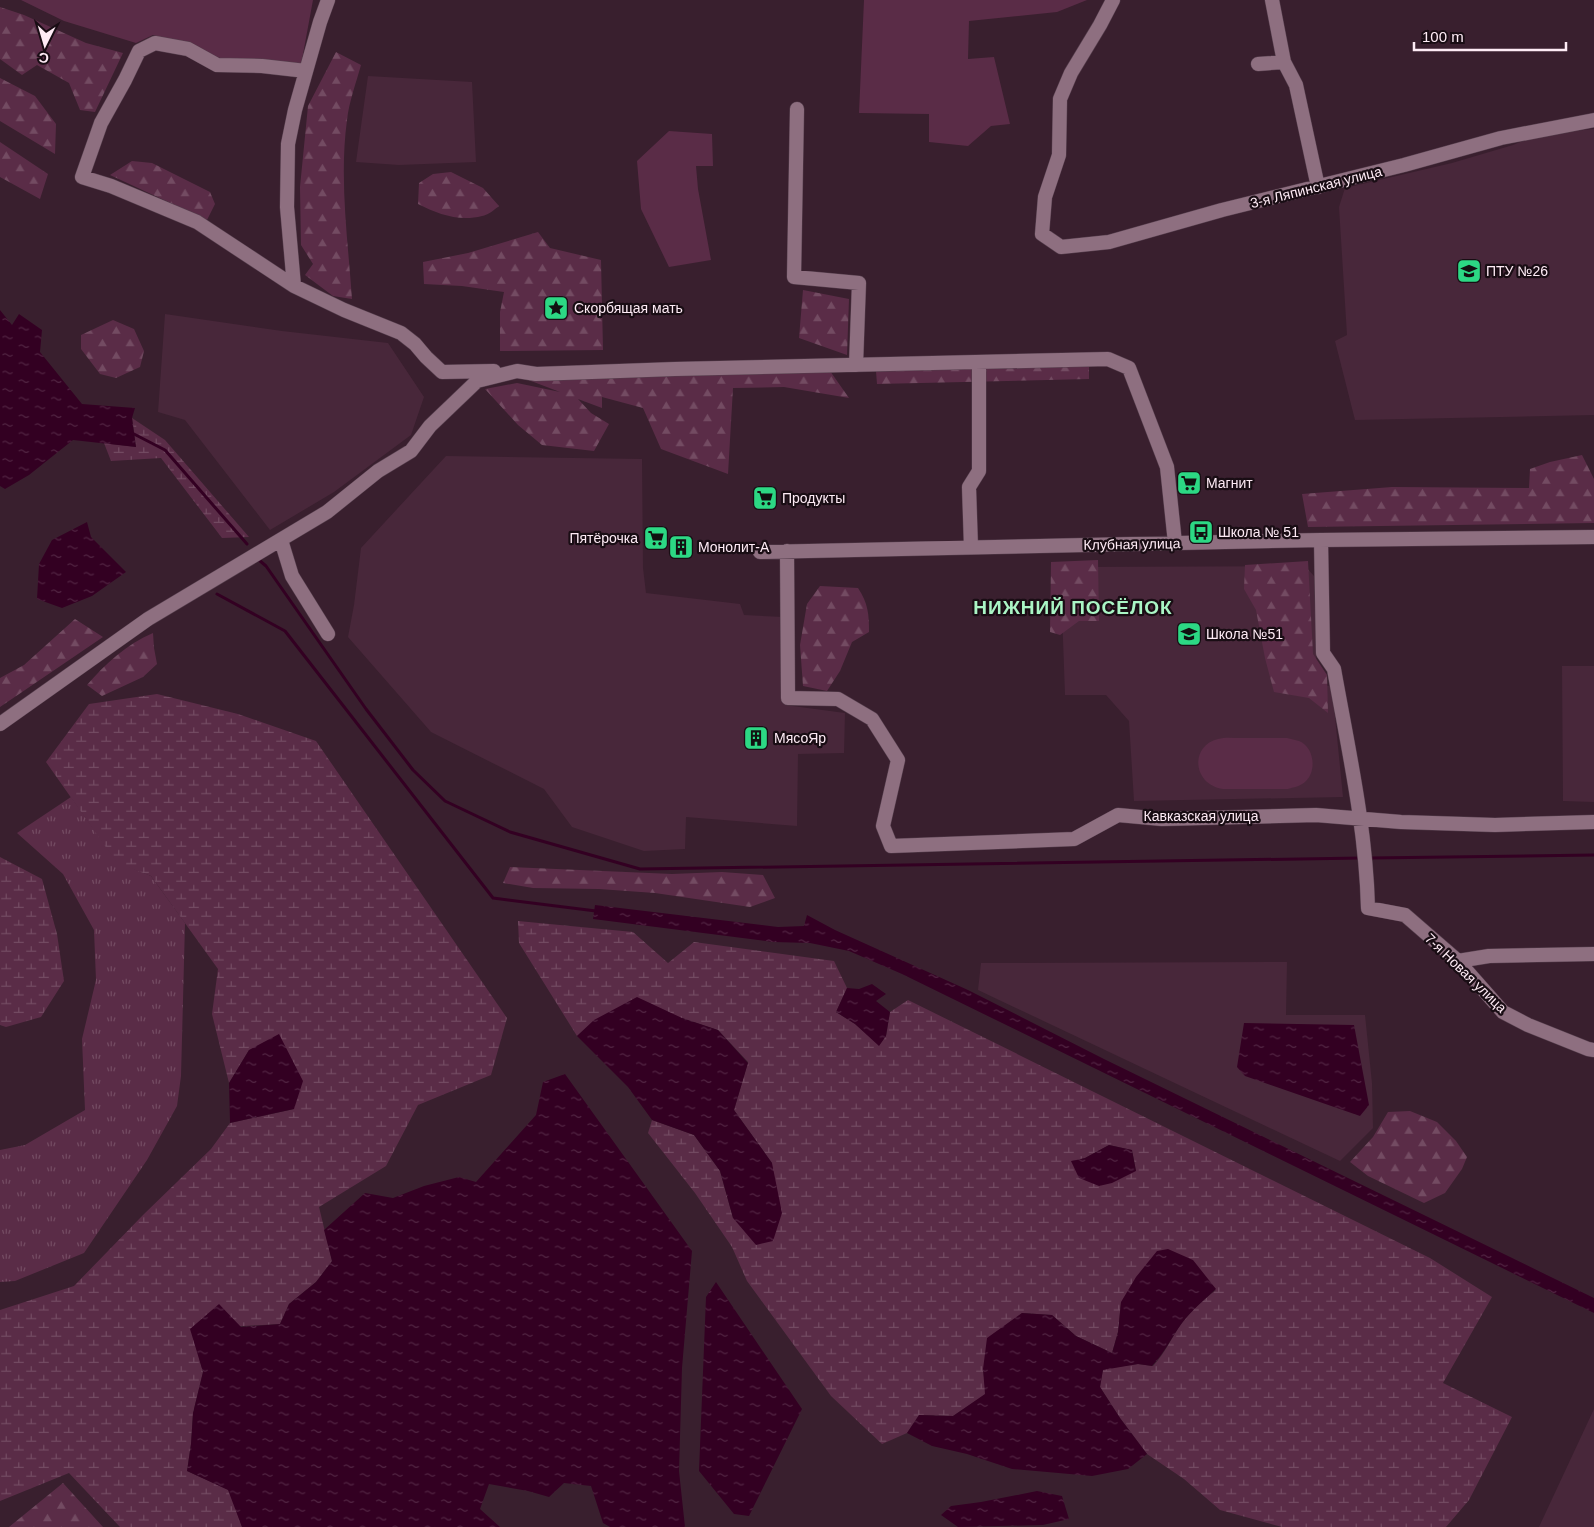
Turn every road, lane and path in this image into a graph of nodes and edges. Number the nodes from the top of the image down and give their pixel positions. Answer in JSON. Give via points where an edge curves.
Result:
{"nodes":[{"id":1,"x":328,"y":0,"type":"edge"},
{"id":2,"x":1113,"y":0,"type":"edge"},
{"id":3,"x":1272,"y":0,"type":"edge"},
{"id":4,"x":1284,"y":62,"type":"junction"},
{"id":5,"x":1258,"y":64,"type":"dead end"},
{"id":6,"x":306,"y":71,"type":"junction"},
{"id":7,"x":797,"y":109,"type":"dead end"},
{"id":8,"x":1594,"y":120,"type":"edge"},
{"id":9,"x":1318,"y":186,"type":"junction"},
{"id":10,"x":294,"y":286,"type":"junction"},
{"id":11,"x":979,"y":362,"type":"junction"},
{"id":12,"x":856,"y":365,"type":"junction"},
{"id":13,"x":517,"y":371,"type":"junction"},
{"id":14,"x":1594,"y":537,"type":"edge"},
{"id":15,"x":281,"y":540,"type":"junction"},
{"id":16,"x":1321,"y":540,"type":"junction"},
{"id":17,"x":1175,"y":543,"type":"junction"},
{"id":18,"x":971,"y":547,"type":"junction"},
{"id":19,"x":787,"y":551,"type":"junction"},
{"id":20,"x":760,"y":552,"type":"dead end"},
{"id":21,"x":328,"y":634,"type":"dead end"},
{"id":22,"x":0,"y":724,"type":"edge"},
{"id":23,"x":1361,"y":818,"type":"junction"},
{"id":24,"x":1594,"y":822,"type":"edge"},
{"id":25,"x":1594,"y":954,"type":"edge"},
{"id":26,"x":1458,"y":962,"type":"junction"},
{"id":27,"x":1594,"y":1050,"type":"edge"}],
"edges":[{"from":1,"to":6,"type":"street"},
{"from":2,"to":9,"type":"street","name":"3-я Ляпинская улица","via":[[1071,73],[1060,99],[1059,155],[1045,197],[1042,234],[1061,247],[1109,242]]},
{"from":3,"to":4,"type":"street"},
{"from":4,"to":5,"type":"street"},
{"from":4,"to":9,"type":"street","via":[[1296,85]]},
{"from":6,"to":10,"type":"street","via":[[288,144],[287,207]]},
{"from":6,"to":10,"type":"street","via":[[217,65],[188,49],[154,43],[139,51],[102,123],[82,177],[197,222]]},
{"from":7,"to":12,"type":"street","via":[[794,277],[859,283]]},
{"from":8,"to":9,"type":"street","name":"3-я Ляпинская улица","via":[[1502,138]]},
{"from":10,"to":13,"type":"street","via":[[402,333],[442,372]]},
{"from":11,"to":12,"type":"street"},
{"from":11,"to":17,"type":"street","via":[[1108,359],[1129,368],[1167,467]]},
{"from":11,"to":18,"type":"street","via":[[980,471],[969,487]]},
{"from":12,"to":13,"type":"street","via":[[536,374]]},
{"from":13,"to":15,"type":"street","via":[[477,381],[430,426],[411,450],[378,470],[326,512]]},
{"from":14,"to":16,"type":"street","name":"Клубная улица"},
{"from":15,"to":21,"type":"street","via":[[292,576]]},
{"from":15,"to":22,"type":"street","via":[[148,619]]},
{"from":16,"to":17,"type":"street","name":"Клубная улица"},
{"from":16,"to":23,"type":"street","via":[[1323,653],[1334,669]]},
{"from":17,"to":18,"type":"street","name":"Клубная улица"},
{"from":18,"to":19,"type":"street","name":"Клубная улица"},
{"from":19,"to":20,"type":"street","name":"Клубная улица"},
{"from":19,"to":23,"type":"street","name":"Кавказская улица","via":[[788,698],[838,699],[872,719],[898,760],[883,826],[891,846],[1074,839],[1118,815],[1162,819],[1316,814]]},
{"from":23,"to":24,"type":"street","name":"Кавказская улица","via":[[1495,824]]},
{"from":23,"to":26,"type":"street","name":"7-я Новая улица","via":[[1368,908],[1405,916]]},
{"from":25,"to":26,"type":"street","via":[[1490,956]]},
{"from":26,"to":27,"type":"street","name":"7-я Новая улица","via":[[1503,1012]]}]}
